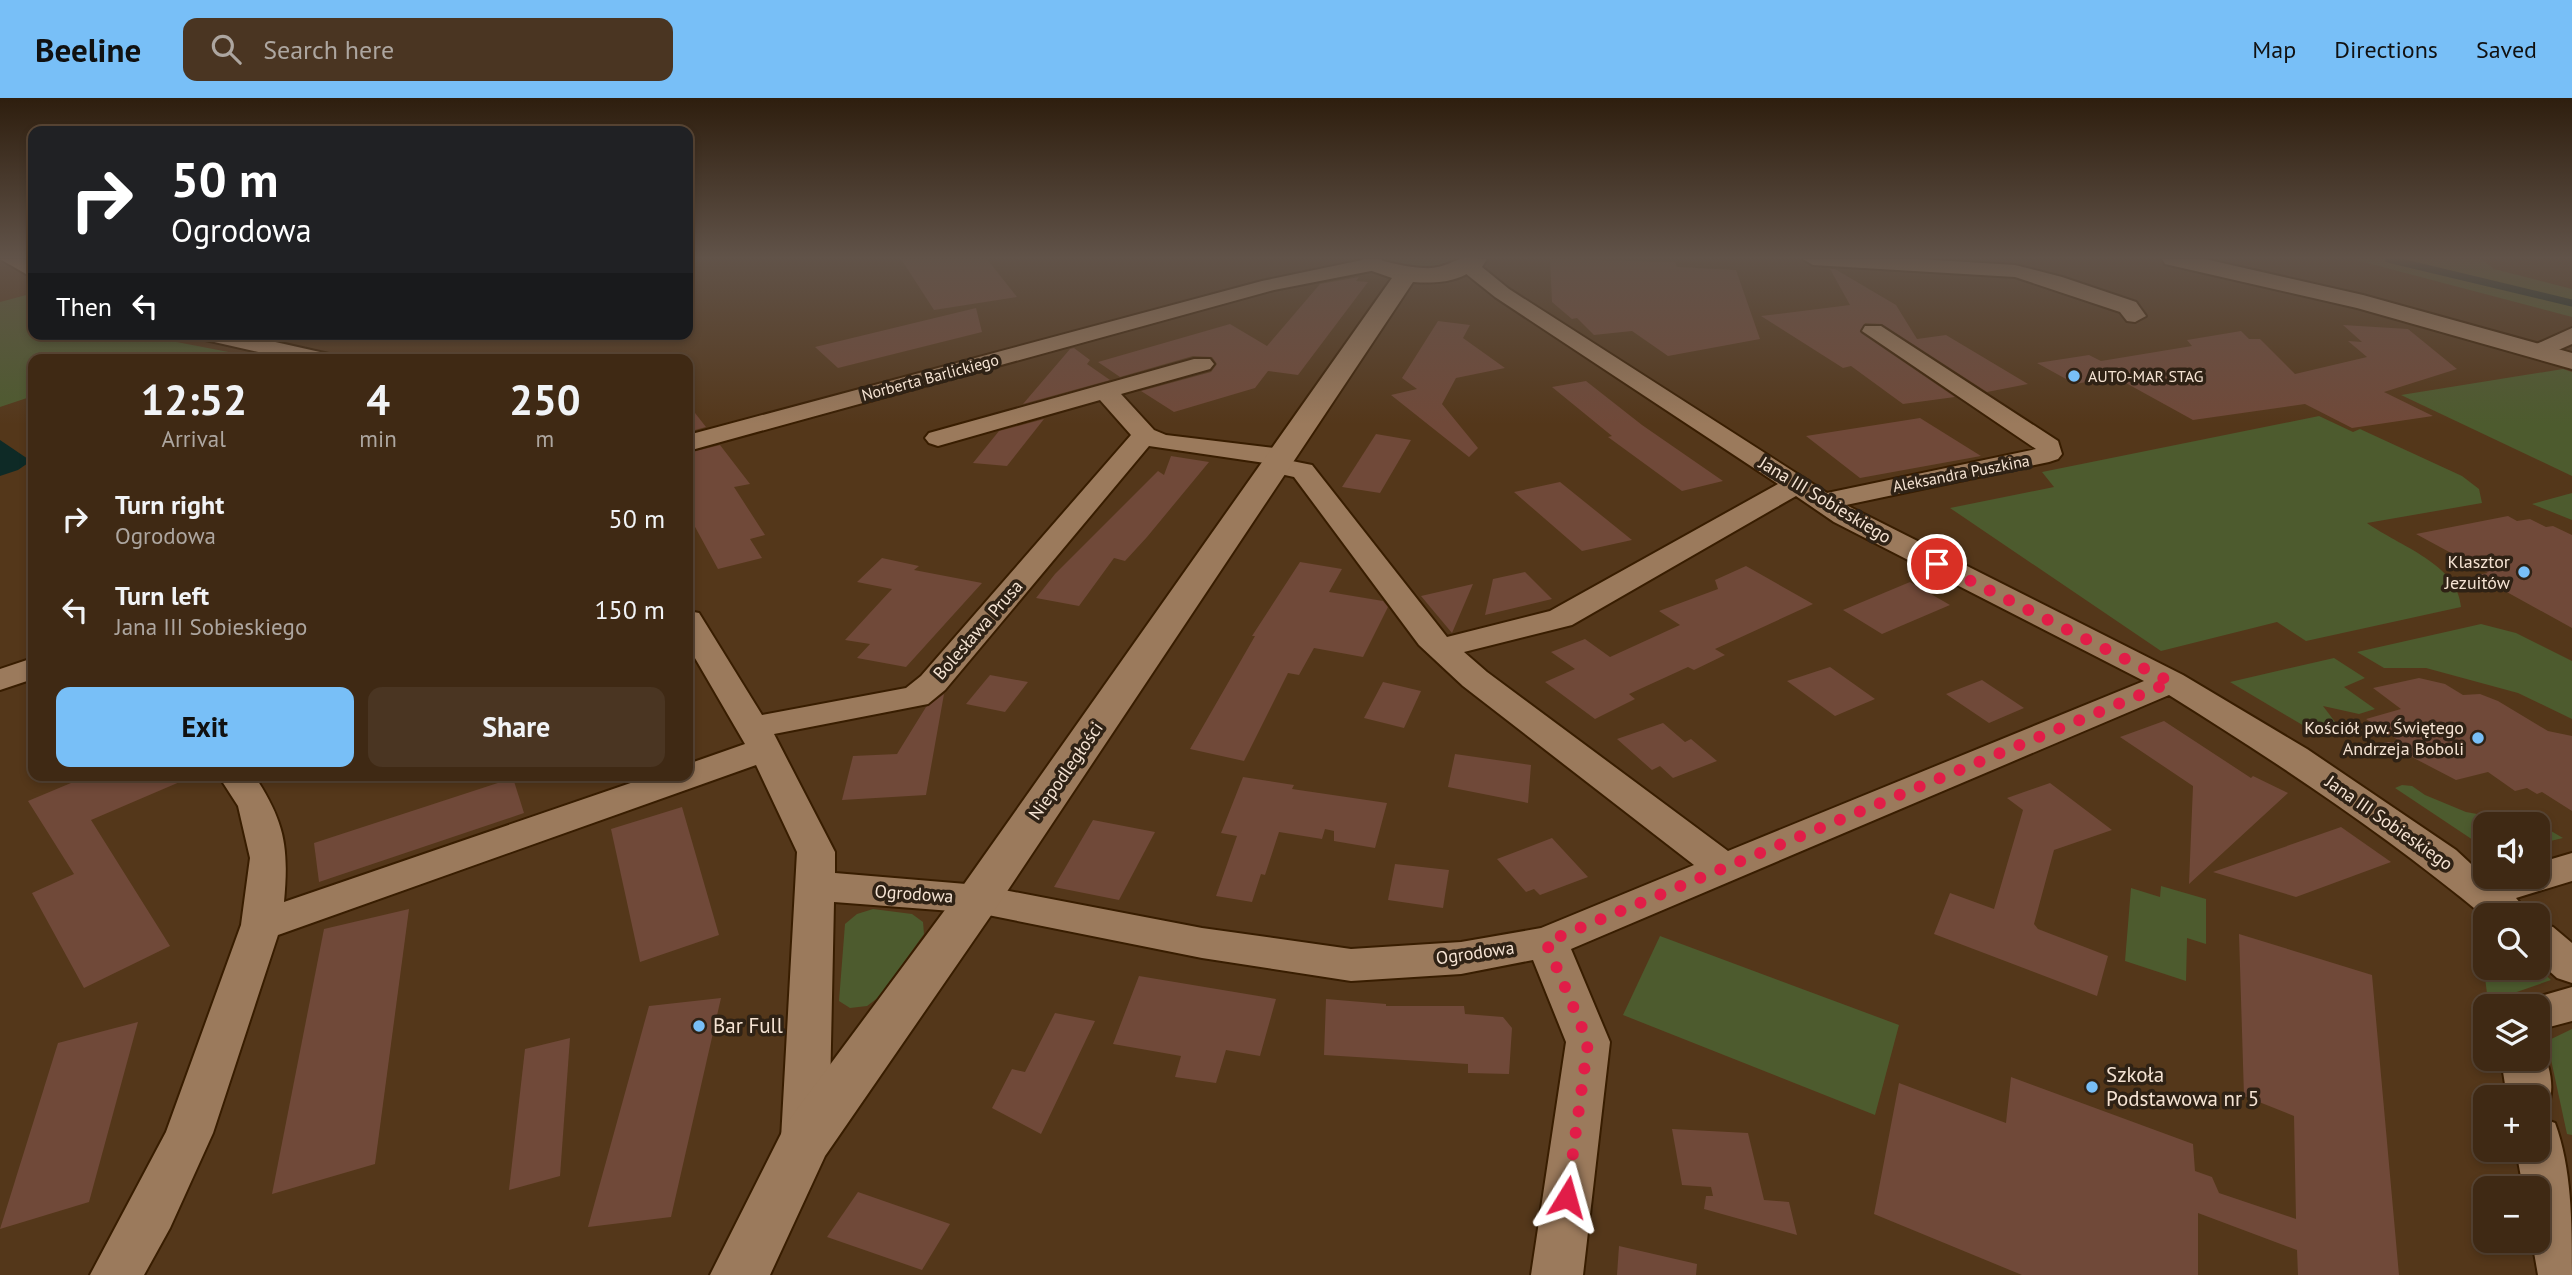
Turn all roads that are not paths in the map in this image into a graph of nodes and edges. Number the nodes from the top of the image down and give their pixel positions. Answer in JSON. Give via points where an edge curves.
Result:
{"nodes":[{"id":1,"x":1163,"y":314,"type":"edge"},
{"id":2,"x":1368,"y":314,"type":"edge"},
{"id":3,"x":1534,"y":314,"type":"edge"},
{"id":4,"x":2406,"y":314,"type":"edge"},
{"id":5,"x":1873,"y":331,"type":"dead end"},
{"id":6,"x":2572,"y":335,"type":"edge"},
{"id":7,"x":236,"y":340,"type":"edge"},
{"id":8,"x":2540,"y":351,"type":"junction"},
{"id":9,"x":299,"y":354,"type":"edge"},
{"id":10,"x":2572,"y":361,"type":"edge"},
{"id":11,"x":1202,"y":364,"type":"dead end"},
{"id":12,"x":1105,"y":391,"type":"junction"},
{"id":13,"x":1145,"y":435,"type":"junction"},
{"id":14,"x":938,"y":438,"type":"dead end"},
{"id":15,"x":693,"y":442,"type":"edge"},
{"id":16,"x":1279,"y":461,"type":"junction"},
{"id":17,"x":1797,"y":486,"type":"junction"},
{"id":18,"x":1824,"y":503,"type":"junction"},
{"id":19,"x":693,"y":628,"type":"edge"},
{"id":20,"x":1441,"y":649,"type":"junction"},
{"id":21,"x":28,"y":670,"type":"edge"},
{"id":22,"x":0,"y":680,"type":"edge"},
{"id":23,"x":2171,"y":682,"type":"junction"},
{"id":24,"x":760,"y":739,"type":"junction"},
{"id":25,"x":693,"y":764,"type":"edge"},
{"id":26,"x":240,"y":781,"type":"edge"},
{"id":27,"x":647,"y":781,"type":"edge"},
{"id":28,"x":2572,"y":867,"type":"edge"},
{"id":29,"x":1725,"y":869,"type":"junction"},
{"id":30,"x":816,"y":886,"type":"junction"},
{"id":31,"x":978,"y":899,"type":"junction"},
{"id":32,"x":2496,"y":903,"type":"edge"},
{"id":33,"x":2499,"y":903,"type":"edge"},
{"id":34,"x":261,"y":925,"type":"junction"},
{"id":35,"x":1546,"y":942,"type":"junction"},
{"id":36,"x":2550,"y":948,"type":"edge"},
{"id":37,"x":2572,"y":967,"type":"edge"},
{"id":38,"x":2572,"y":1004,"type":"edge"},
{"id":39,"x":2550,"y":1010,"type":"edge"},
{"id":40,"x":805,"y":1141,"type":"junction"},
{"id":41,"x":2543,"y":1162,"type":"edge"},
{"id":42,"x":116,"y":1275,"type":"edge"},
{"id":43,"x":740,"y":1275,"type":"edge"},
{"id":44,"x":1557,"y":1275,"type":"edge"},
{"id":45,"x":2564,"y":1275,"type":"edge"}],
"edges":[{"from":1,"to":15,"type":"street","name":"Norberta Barlickiego"},
{"from":2,"to":16,"type":"street","name":"Niepodległości"},
{"from":3,"to":17,"type":"street","name":"Jana III Sobieskiego"},
{"from":4,"to":8,"type":"street"},
{"from":5,"to":18,"type":"street","name":"Aleksandra Puszkina","via":[[2049,446],[2049,454]]},
{"from":6,"to":8,"type":"street"},
{"from":7,"to":9,"type":"street"},
{"from":8,"to":10,"type":"street"},
{"from":11,"to":12,"type":"street"},
{"from":12,"to":13,"type":"street"},
{"from":12,"to":14,"type":"street"},
{"from":13,"to":16,"type":"street"},
{"from":13,"to":24,"type":"street","name":"Bolesława Prusa","via":[[933,683],[916,696],[784,719]]},
{"from":16,"to":20,"type":"street","via":[[1311,478]]},
{"from":16,"to":31,"type":"street","name":"Niepodległości"},
{"from":17,"to":18,"type":"street","name":"Jana III Sobieskiego"},
{"from":17,"to":20,"type":"street","via":[[1561,618]]},
{"from":18,"to":23,"type":"street","name":"Jana III Sobieskiego"},
{"from":19,"to":24,"type":"street"},
{"from":20,"to":29,"type":"street"},
{"from":21,"to":22,"type":"street"},
{"from":23,"to":29,"type":"street","name":"Ogrodowa"},
{"from":23,"to":32,"type":"street","name":"Jana III Sobieskiego","via":[[2294,757]]},
{"from":24,"to":25,"type":"street","name":"Bolesława Prusa"},
{"from":24,"to":30,"type":"street","via":[[816,852]]},
{"from":26,"to":34,"type":"street","via":[[256,806],[269,858]]},
{"from":27,"to":34,"type":"street","name":"Bolesława Prusa"},
{"from":28,"to":33,"type":"street"},
{"from":29,"to":35,"type":"street","name":"Ogrodowa"},
{"from":30,"to":31,"type":"street","name":"Ogrodowa"},
{"from":30,"to":40,"type":"street"},
{"from":31,"to":35,"type":"street","name":"Ogrodowa","via":[[1202,943],[1351,965],[1461,958]]},
{"from":31,"to":40,"type":"street","name":"Niepodległości"},
{"from":34,"to":42,"type":"street","via":[[189,1133]]},
{"from":35,"to":44,"type":"street","via":[[1588,1042]]},
{"from":36,"to":37,"type":"street"},
{"from":38,"to":39,"type":"street"},
{"from":40,"to":43,"type":"street","name":"Niepodległości"},
{"from":41,"to":45,"type":"street"}]}
